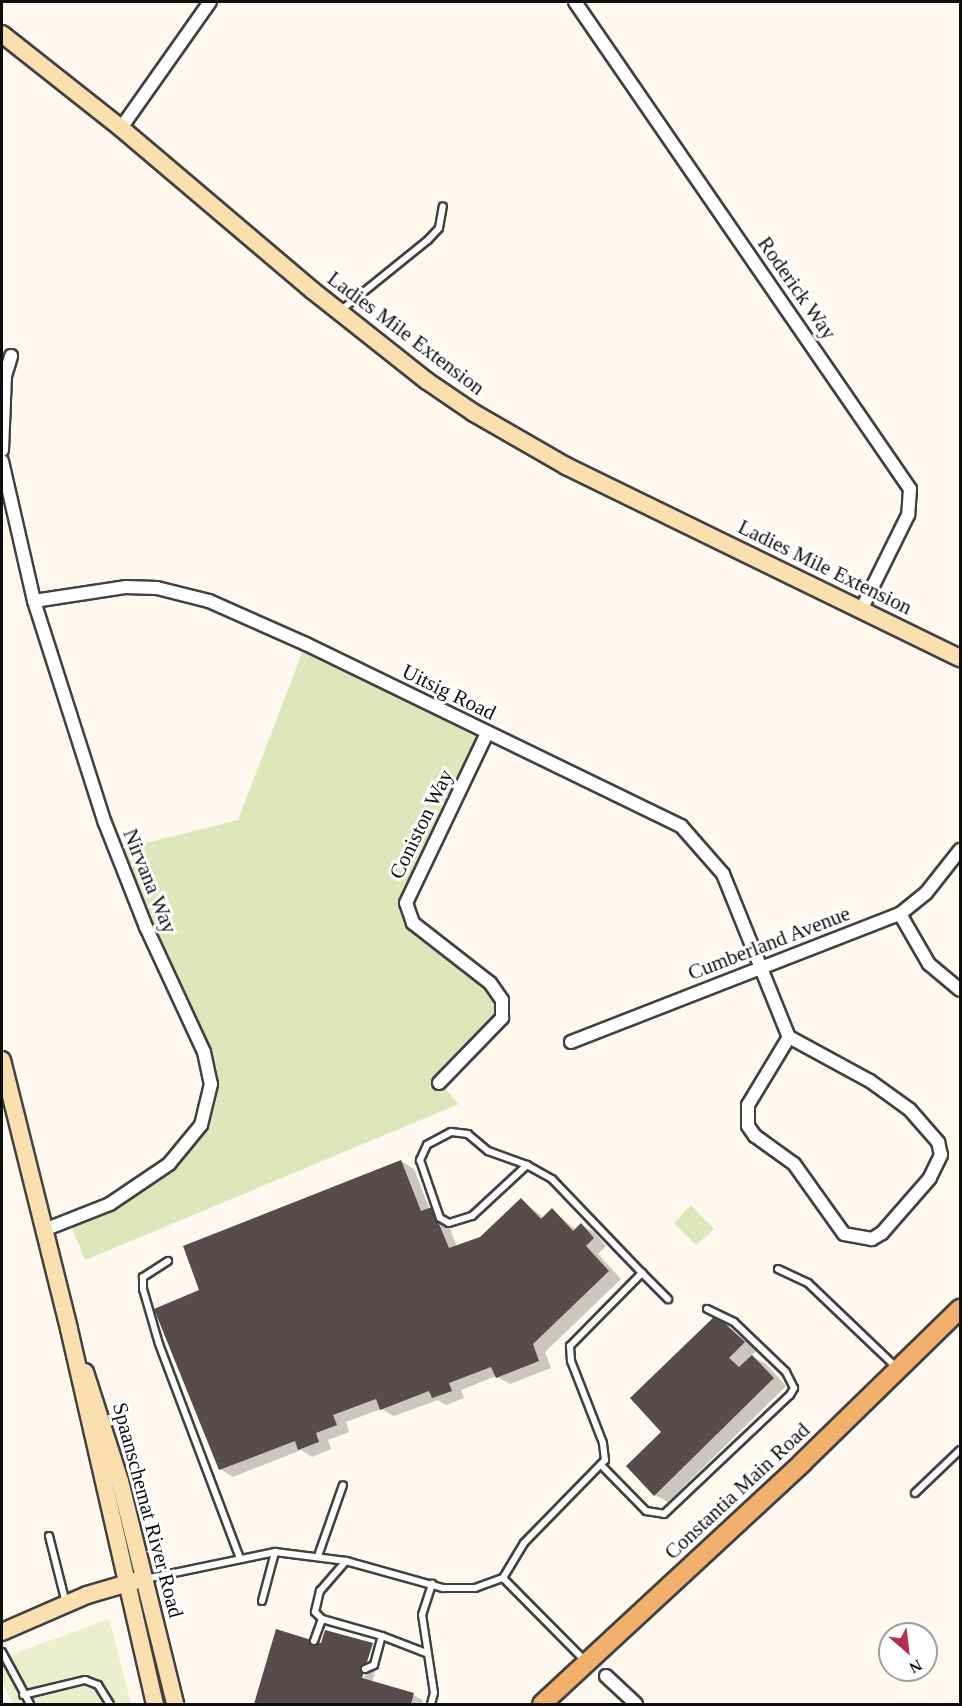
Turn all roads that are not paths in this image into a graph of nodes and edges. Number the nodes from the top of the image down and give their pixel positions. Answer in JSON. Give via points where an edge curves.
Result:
{"nodes":[{"id":1,"x":210,"y":2,"type":"edge"},
{"id":2,"x":575,"y":2,"type":"edge"},
{"id":3,"x":2,"y":34,"type":"edge"},
{"id":4,"x":121,"y":128,"type":"junction"},
{"id":5,"x":443,"y":206,"type":"dead end"},
{"id":6,"x":340,"y":312,"type":"junction"},
{"id":7,"x":11,"y":356,"type":"dead end"},
{"id":8,"x":2,"y":450,"type":"edge"},
{"id":9,"x":2,"y":461,"type":"edge"},
{"id":10,"x":34,"y":601,"type":"junction"},
{"id":11,"x":861,"y":610,"type":"junction"},
{"id":12,"x":960,"y":658,"type":"edge"},
{"id":13,"x":487,"y":733,"type":"junction"},
{"id":14,"x":960,"y":850,"type":"edge"},
{"id":15,"x":900,"y":914,"type":"junction"},
{"id":16,"x":761,"y":968,"type":"junction"},
{"id":17,"x":960,"y":988,"type":"edge"},
{"id":18,"x":789,"y":1037,"type":"junction"},
{"id":19,"x":571,"y":1042,"type":"dead end"},
{"id":20,"x":2,"y":1063,"type":"edge"},
{"id":21,"x":439,"y":1083,"type":"dead end"},
{"id":22,"x":527,"y":1165,"type":"junction"},
{"id":23,"x":44,"y":1230,"type":"junction"},
{"id":24,"x":168,"y":1262,"type":"dead end"},
{"id":25,"x":778,"y":1269,"type":"dead end"},
{"id":26,"x":642,"y":1273,"type":"junction"},
{"id":27,"x":668,"y":1299,"type":"dead end"},
{"id":28,"x":707,"y":1309,"type":"dead end"},
{"id":29,"x":960,"y":1309,"type":"edge"},
{"id":30,"x":69,"y":1329,"type":"junction"},
{"id":31,"x":898,"y":1369,"type":"junction"},
{"id":32,"x":960,"y":1450,"type":"edge"},
{"id":33,"x":602,"y":1466,"type":"junction"},
{"id":34,"x":343,"y":1485,"type":"dead end"},
{"id":35,"x":915,"y":1493,"type":"dead end"},
{"id":36,"x":49,"y":1536,"type":"dead end"},
{"id":37,"x":275,"y":1552,"type":"junction"},
{"id":38,"x":239,"y":1556,"type":"junction"},
{"id":39,"x":318,"y":1556,"type":"junction"},
{"id":40,"x":346,"y":1561,"type":"junction"},
{"id":41,"x":503,"y":1578,"type":"junction"},
{"id":42,"x":144,"y":1579,"type":"junction"},
{"id":43,"x":124,"y":1584,"type":"junction"},
{"id":44,"x":432,"y":1584,"type":"junction"},
{"id":45,"x":262,"y":1601,"type":"dead end"},
{"id":46,"x":66,"y":1603,"type":"junction"},
{"id":47,"x":322,"y":1619,"type":"junction"},
{"id":48,"x":2,"y":1632,"type":"edge"},
{"id":49,"x":382,"y":1636,"type":"junction"},
{"id":50,"x":314,"y":1641,"type":"dead end"},
{"id":51,"x":2,"y":1652,"type":"edge"},
{"id":52,"x":426,"y":1653,"type":"junction"},
{"id":53,"x":586,"y":1662,"type":"junction"},
{"id":54,"x":365,"y":1669,"type":"dead end"},
{"id":55,"x":606,"y":1676,"type":"dead end"},
{"id":56,"x":23,"y":1695,"type":"junction"},
{"id":57,"x":30,"y":1704,"type":"edge"},
{"id":58,"x":110,"y":1704,"type":"edge"},
{"id":59,"x":154,"y":1704,"type":"edge"},
{"id":60,"x":175,"y":1704,"type":"edge"},
{"id":61,"x":431,"y":1704,"type":"edge"},
{"id":62,"x":542,"y":1704,"type":"edge"},
{"id":63,"x":636,"y":1704,"type":"edge"}],
"edges":[{"from":1,"to":4,"type":"street"},
{"from":2,"to":11,"type":"street","name":"Roderick Way","via":[[910,489],[908,515]]},
{"from":3,"to":4,"type":"main road","name":"Ladies Mile Extension"},
{"from":4,"to":6,"type":"main road","name":"Ladies Mile Extension"},
{"from":5,"to":6,"type":"lane","via":[[439,228],[428,240]]},
{"from":6,"to":11,"type":"main road","name":"Ladies Mile Extension","via":[[436,388],[518,439]]},
{"from":7,"to":8,"type":"street","via":[[5,376]]},
{"from":9,"to":10,"type":"street","name":"Nirvana Way"},
{"from":10,"to":13,"type":"street","name":"Uitsig Road","via":[[125,586],[181,592],[306,644]]},
{"from":10,"to":23,"type":"street","name":"Nirvana Way","via":[[116,854],[201,1044],[211,1084],[201,1125],[169,1164],[110,1204]]},
{"from":11,"to":12,"type":"main road","name":"Ladies Mile Extension"},
{"from":13,"to":16,"type":"street","name":"Uitsig Road","via":[[681,826],[723,874]]},
{"from":13,"to":21,"type":"street","name":"Coniston Way","via":[[406,903],[413,923],[490,983],[502,1000],[502,1018]]},
{"from":14,"to":15,"type":"street","name":"Cumberland Avenue","via":[[926,893]]},
{"from":15,"to":16,"type":"street","name":"Cumberland Avenue"},
{"from":15,"to":17,"type":"street","via":[[929,964]]},
{"from":16,"to":18,"type":"street","name":"Uitsig Road"},
{"from":16,"to":19,"type":"street","name":"Cumberland Avenue"},
{"from":18,"to":18,"type":"street","via":[[870,1081],[910,1110],[938,1142],[941,1155],[930,1178],[882,1233],[872,1239],[844,1234],[794,1164],[755,1136],[748,1126],[748,1105]]},
{"from":20,"to":23,"type":"main road","name":"Spaanschemat River Road"},
{"from":22,"to":22,"type":"lane","via":[[472,1216],[449,1223],[440,1218],[420,1160],[427,1145],[461,1131],[488,1150]]},
{"from":22,"to":26,"type":"lane","via":[[552,1179]]},
{"from":23,"to":30,"type":"main road","name":"Spaanschemat River Road"},
{"from":24,"to":38,"type":"lane","via":[[143,1277],[143,1289],[159,1344]]},
{"from":25,"to":31,"type":"lane","via":[[808,1283]]},
{"from":26,"to":27,"type":"lane"},
{"from":26,"to":33,"type":"lane","via":[[570,1346],[571,1361],[603,1443]]},
{"from":28,"to":33,"type":"lane","via":[[734,1322],[786,1372],[794,1388],[790,1395],[664,1514],[646,1511]]},
{"from":29,"to":31,"type":"main road","name":"Constantia Main Road"},
{"from":30,"to":42,"type":"main road","name":"Spaanschemat River Road","via":[[103,1421]]},
{"from":30,"to":43,"type":"main road","name":"Spaanschemat River Road"},
{"from":31,"to":53,"type":"main road","name":"Constantia Main Road"},
{"from":32,"to":35,"type":"lane"},
{"from":33,"to":41,"type":"lane","via":[[524,1543]]},
{"from":34,"to":39,"type":"lane"},
{"from":36,"to":46,"type":"lane"},
{"from":37,"to":38,"type":"lane"},
{"from":37,"to":39,"type":"lane"},
{"from":37,"to":45,"type":"lane"},
{"from":38,"to":42,"type":"lane"},
{"from":39,"to":40,"type":"lane"},
{"from":40,"to":44,"type":"lane"},
{"from":40,"to":47,"type":"lane","via":[[320,1591],[315,1611]]},
{"from":41,"to":44,"type":"lane","via":[[468,1589]]},
{"from":41,"to":53,"type":"lane"},
{"from":42,"to":43,"type":"main road"},
{"from":42,"to":60,"type":"main road","name":"Spaanschemat River Road"},
{"from":43,"to":46,"type":"main road"},
{"from":43,"to":59,"type":"main road","name":"Spaanschemat River Road"},
{"from":44,"to":52,"type":"lane","via":[[422,1614]]},
{"from":46,"to":48,"type":"main road"},
{"from":47,"to":49,"type":"lane"},
{"from":47,"to":50,"type":"lane"},
{"from":49,"to":52,"type":"lane"},
{"from":49,"to":54,"type":"lane","via":[[374,1665]]},
{"from":51,"to":56,"type":"lane"},
{"from":52,"to":61,"type":"lane","via":[[434,1693]]},
{"from":53,"to":62,"type":"main road","name":"Constantia Main Road"},
{"from":55,"to":63,"type":"street"},
{"from":56,"to":57,"type":"lane"},
{"from":56,"to":58,"type":"lane","via":[[85,1680],[98,1685]]}]}
